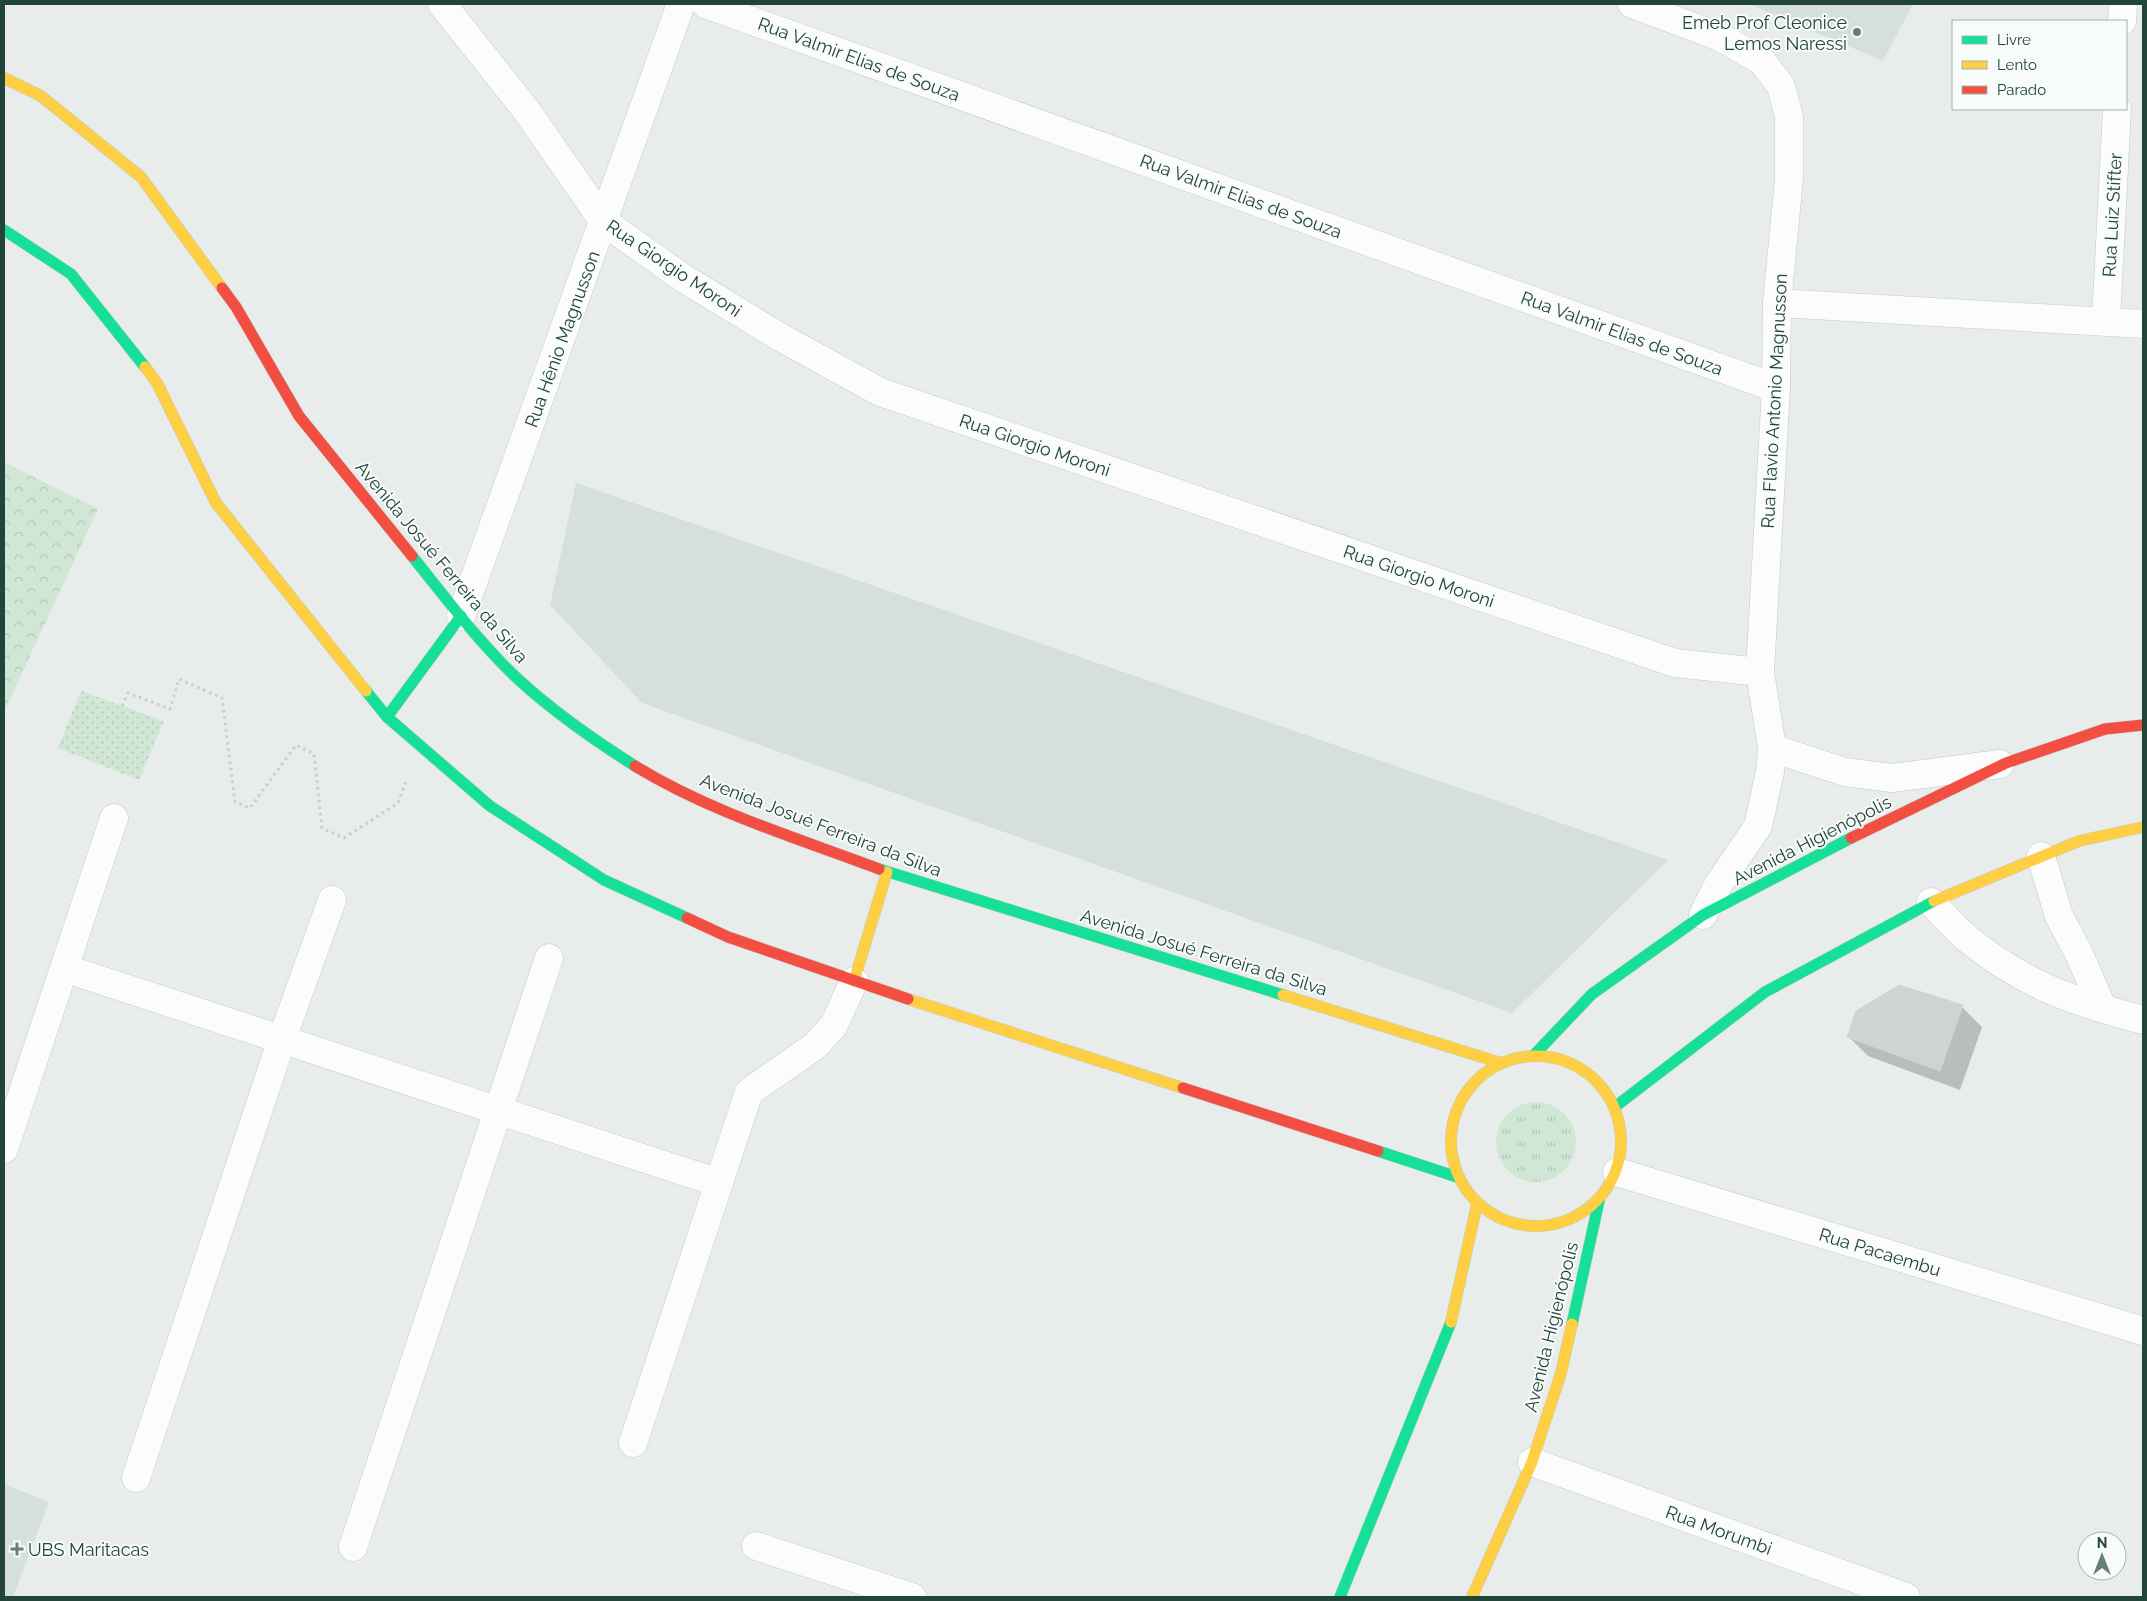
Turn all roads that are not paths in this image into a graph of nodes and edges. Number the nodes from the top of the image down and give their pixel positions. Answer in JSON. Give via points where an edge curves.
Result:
{"nodes":[{"id":1,"x":442,"y":4,"type":"edge"},
{"id":2,"x":681,"y":4,"type":"edge"},
{"id":3,"x":705,"y":4,"type":"edge"},
{"id":4,"x":1632,"y":4,"type":"edge"},
{"id":5,"x":2122,"y":4,"type":"edge"},
{"id":6,"x":2122,"y":20,"type":"edge"},
{"id":7,"x":4,"y":78,"type":"edge"},
{"id":8,"x":2117,"y":110,"type":"edge"},
{"id":9,"x":604,"y":222,"type":"junction"},
{"id":10,"x":4,"y":230,"type":"edge"},
{"id":11,"x":1777,"y":303,"type":"junction"},
{"id":12,"x":2106,"y":321,"type":"junction"},
{"id":13,"x":2143,"y":324,"type":"edge"},
{"id":14,"x":1776,"y":388,"type":"junction"},
{"id":15,"x":461,"y":616,"type":"junction"},
{"id":16,"x":1760,"y":672,"type":"junction"},
{"id":17,"x":387,"y":717,"type":"junction"},
{"id":18,"x":2143,"y":724,"type":"edge"},
{"id":19,"x":1772,"y":748,"type":"junction"},
{"id":20,"x":2006,"y":763,"type":"junction"},
{"id":21,"x":114,"y":818,"type":"dead end"},
{"id":22,"x":2143,"y":827,"type":"edge"},
{"id":23,"x":2041,"y":856,"type":"junction"},
{"id":24,"x":887,"y":872,"type":"junction"},
{"id":25,"x":332,"y":900,"type":"dead end"},
{"id":26,"x":1931,"y":902,"type":"junction"},
{"id":27,"x":1703,"y":914,"type":"junction"},
{"id":28,"x":549,"y":958,"type":"dead end"},
{"id":29,"x":64,"y":968,"type":"junction"},
{"id":30,"x":854,"y":981,"type":"junction"},
{"id":31,"x":2103,"y":1010,"type":"junction"},
{"id":32,"x":2143,"y":1020,"type":"edge"},
{"id":33,"x":282,"y":1039,"type":"junction"},
{"id":34,"x":1534,"y":1055,"type":"junction"},
{"id":35,"x":1501,"y":1063,"type":"junction"},
{"id":36,"x":1616,"y":1106,"type":"junction"},
{"id":37,"x":498,"y":1110,"type":"junction"},
{"id":38,"x":4,"y":1150,"type":"edge"},
{"id":39,"x":1618,"y":1172,"type":"junction"},
{"id":40,"x":1457,"y":1177,"type":"junction"},
{"id":41,"x":719,"y":1183,"type":"junction"},
{"id":42,"x":1599,"y":1201,"type":"junction"},
{"id":43,"x":1477,"y":1204,"type":"junction"},
{"id":44,"x":2143,"y":1331,"type":"edge"},
{"id":45,"x":633,"y":1442,"type":"dead end"},
{"id":46,"x":1532,"y":1462,"type":"junction"},
{"id":47,"x":136,"y":1478,"type":"dead end"},
{"id":48,"x":756,"y":1546,"type":"dead end"},
{"id":49,"x":353,"y":1548,"type":"dead end"},
{"id":50,"x":912,"y":1597,"type":"edge"},
{"id":51,"x":1340,"y":1597,"type":"edge"},
{"id":52,"x":1472,"y":1597,"type":"edge"},
{"id":53,"x":1906,"y":1597,"type":"edge"}],
"edges":[{"from":1,"to":9,"type":"street","name":"Rua Giorgio Moroni","via":[[526,110]]},
{"from":2,"to":9,"type":"street","name":"Rua Hênio Magnusson"},
{"from":3,"to":14,"type":"street","name":"Rua Valmir Elias de Souza"},
{"from":4,"to":11,"type":"street","name":"Rua Flavio Antonio Magnusson","via":[[1720,37],[1762,61],[1781,86],[1789,117],[1789,179]]},
{"from":5,"to":6,"type":"street"},
{"from":7,"to":15,"type":"main road","name":"Avenida Josué Ferreira da Silva","via":[[41,96],[141,177],[236,308],[299,416]]},
{"from":8,"to":12,"type":"street","name":"Rua Luiz Stifter"},
{"from":9,"to":15,"type":"street","name":"Rua Hênio Magnusson"},
{"from":9,"to":16,"type":"street","name":"Rua Giorgio Moroni","via":[[683,278],[880,392],[1675,663]]},
{"from":10,"to":17,"type":"main road","via":[[71,274],[157,382],[216,503]]},
{"from":11,"to":12,"type":"street"},
{"from":11,"to":14,"type":"street","name":"Rua Flavio Antonio Magnusson"},
{"from":12,"to":13,"type":"street"},
{"from":14,"to":16,"type":"street","name":"Rua Flavio Antonio Magnusson"},
{"from":15,"to":17,"type":"main road"},
{"from":15,"to":24,"type":"main road","name":"Avenida Josué Ferreira da Silva","via":[[526,686],[584,734],[657,779],[734,814]]},
{"from":16,"to":19,"type":"street","name":"Rua Flavio Antonio Magnusson"},
{"from":17,"to":30,"type":"main road","via":[[490,806],[604,880],[728,937]]},
{"from":18,"to":20,"type":"main road","name":"Avenida Higienópolis","via":[[2105,728]]},
{"from":19,"to":20,"type":"street","via":[[1845,772],[1892,778]]},
{"from":19,"to":27,"type":"street","name":"Rua Flavio Antonio Magnusson","via":[[1758,826],[1718,885]]},
{"from":20,"to":27,"type":"main road","name":"Avenida Higienópolis"},
{"from":21,"to":29,"type":"street"},
{"from":22,"to":23,"type":"main road","via":[[2079,842]]},
{"from":23,"to":26,"type":"main road"},
{"from":23,"to":31,"type":"street","via":[[2058,916],[2079,954]]},
{"from":24,"to":30,"type":"main road"},
{"from":24,"to":35,"type":"main road","name":"Avenida Josué Ferreira da Silva"},
{"from":25,"to":33,"type":"street"},
{"from":26,"to":31,"type":"street","via":[[1967,938],[2008,969],[2054,993]]},
{"from":26,"to":36,"type":"main road","via":[[1765,992]]},
{"from":27,"to":34,"type":"main road","name":"Avenida Higienópolis","via":[[1592,994]]},
{"from":28,"to":37,"type":"street"},
{"from":29,"to":33,"type":"street"},
{"from":29,"to":38,"type":"street"},
{"from":30,"to":40,"type":"main road"},
{"from":30,"to":41,"type":"street","via":[[834,1025],[815,1046],[750,1092]]},
{"from":31,"to":32,"type":"street"},
{"from":33,"to":37,"type":"street"},
{"from":33,"to":47,"type":"street"},
{"from":34,"to":35,"type":"main road"},
{"from":34,"to":36,"type":"main road","via":[[1567,1061],[1596,1079]]},
{"from":35,"to":40,"type":"main road","via":[[1473,1082],[1455,1110],[1450,1144]]},
{"from":36,"to":39,"type":"main road","via":[[1623,1139]]},
{"from":37,"to":41,"type":"street"},
{"from":37,"to":49,"type":"street"},
{"from":39,"to":42,"type":"main road"},
{"from":39,"to":44,"type":"street","name":"Rua Pacaembu"},
{"from":40,"to":43,"type":"main road"},
{"from":41,"to":45,"type":"street"},
{"from":42,"to":43,"type":"main road","via":[[1571,1220],[1538,1228],[1505,1222]]},
{"from":42,"to":46,"type":"main road","name":"Avenida Higienópolis","via":[[1561,1373]]},
{"from":43,"to":51,"type":"main road","via":[[1450,1326]]},
{"from":46,"to":52,"type":"main road","name":"Avenida Higienópolis"},
{"from":46,"to":53,"type":"street","name":"Rua Morumbi"},
{"from":48,"to":50,"type":"street"}]}
